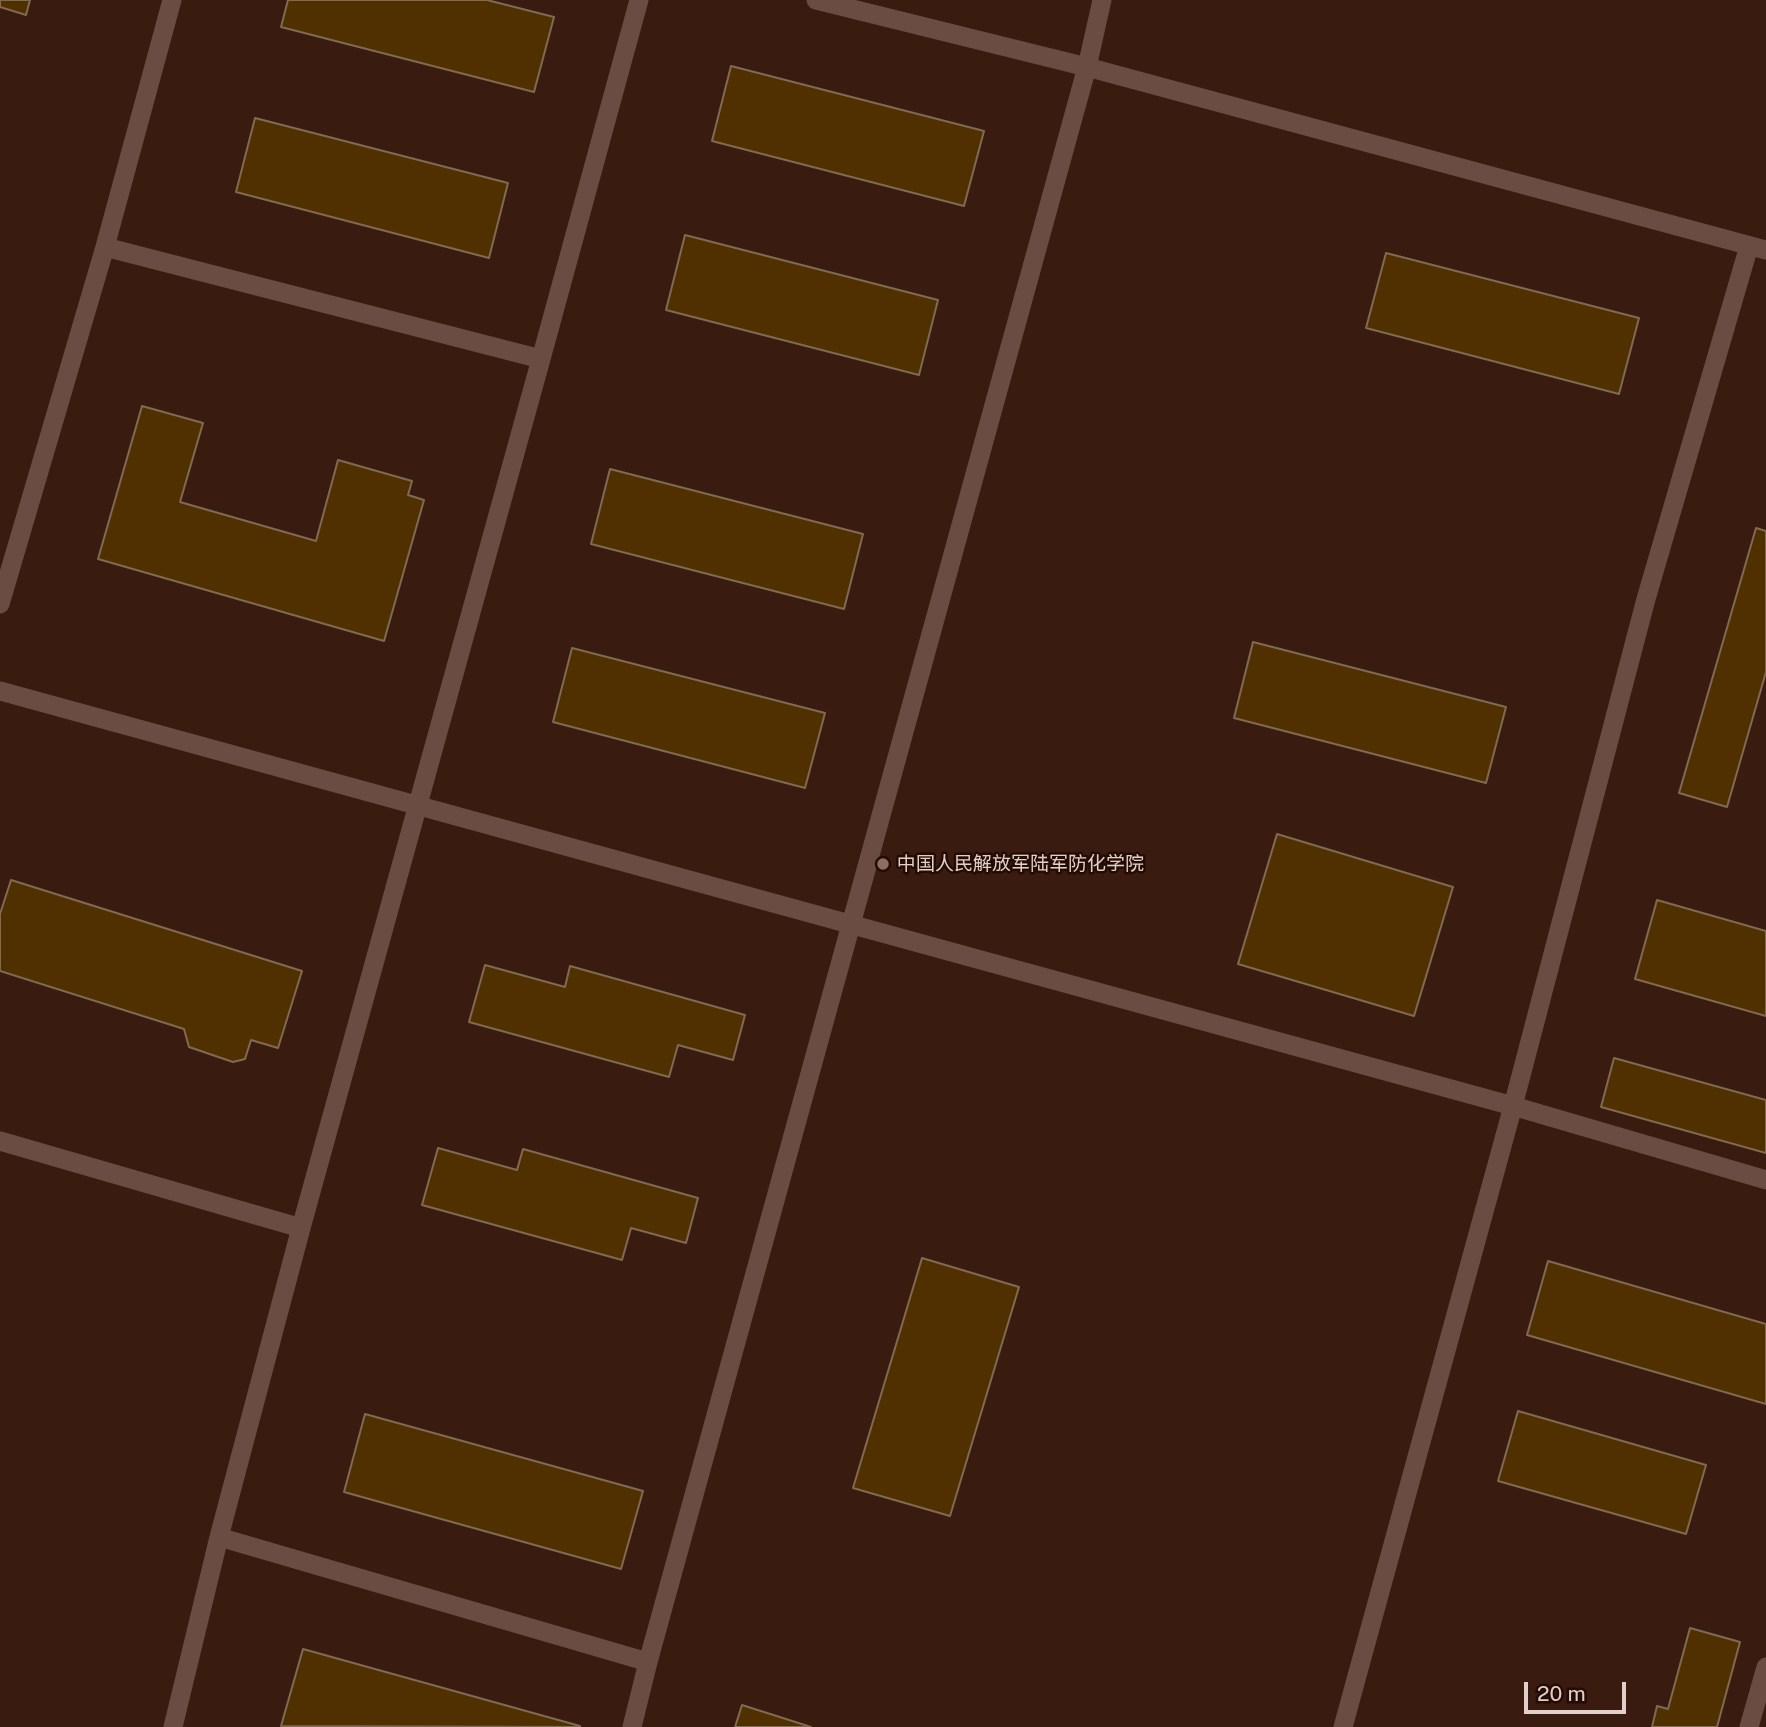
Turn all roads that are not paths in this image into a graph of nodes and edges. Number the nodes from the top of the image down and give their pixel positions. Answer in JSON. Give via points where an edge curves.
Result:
{"nodes":[{"id":1,"x":172,"y":0,"type":"edge"},
{"id":2,"x":639,"y":0,"type":"edge"},
{"id":3,"x":816,"y":0,"type":"edge"},
{"id":4,"x":1102,"y":0,"type":"edge"},
{"id":5,"x":1087,"y":67,"type":"junction"},
{"id":6,"x":105,"y":247,"type":"junction"},
{"id":7,"x":1757,"y":248,"type":"edge"},
{"id":8,"x":541,"y":359,"type":"junction"},
{"id":9,"x":0,"y":604,"type":"edge"},
{"id":10,"x":0,"y":691,"type":"edge"},
{"id":11,"x":418,"y":806,"type":"junction"},
{"id":12,"x":852,"y":924,"type":"junction"},
{"id":13,"x":1513,"y":1106,"type":"junction"},
{"id":14,"x":0,"y":1140,"type":"edge"},
{"id":15,"x":1766,"y":1180,"type":"edge"},
{"id":16,"x":301,"y":1228,"type":"junction"},
{"id":17,"x":219,"y":1537,"type":"junction"},
{"id":18,"x":648,"y":1662,"type":"junction"},
{"id":19,"x":1766,"y":1667,"type":"edge"},
{"id":20,"x":173,"y":1727,"type":"edge"},
{"id":21,"x":632,"y":1727,"type":"edge"},
{"id":22,"x":1343,"y":1727,"type":"edge"},
{"id":23,"x":1749,"y":1727,"type":"edge"}],
"edges":[{"from":1,"to":6,"type":"street"},
{"from":2,"to":8,"type":"street"},
{"from":3,"to":5,"type":"street"},
{"from":4,"to":5,"type":"street"},
{"from":5,"to":7,"type":"street"},
{"from":5,"to":12,"type":"street"},
{"from":6,"to":8,"type":"street"},
{"from":6,"to":9,"type":"street"},
{"from":7,"to":13,"type":"street","via":[[1646,599]]},
{"from":8,"to":11,"type":"street"},
{"from":10,"to":11,"type":"street"},
{"from":11,"to":12,"type":"street"},
{"from":11,"to":16,"type":"street"},
{"from":12,"to":13,"type":"street"},
{"from":12,"to":18,"type":"street"},
{"from":13,"to":15,"type":"street"},
{"from":13,"to":22,"type":"street"},
{"from":14,"to":16,"type":"street"},
{"from":16,"to":17,"type":"street"},
{"from":17,"to":18,"type":"street"},
{"from":17,"to":20,"type":"street"},
{"from":18,"to":21,"type":"street"},
{"from":19,"to":23,"type":"street"}]}
